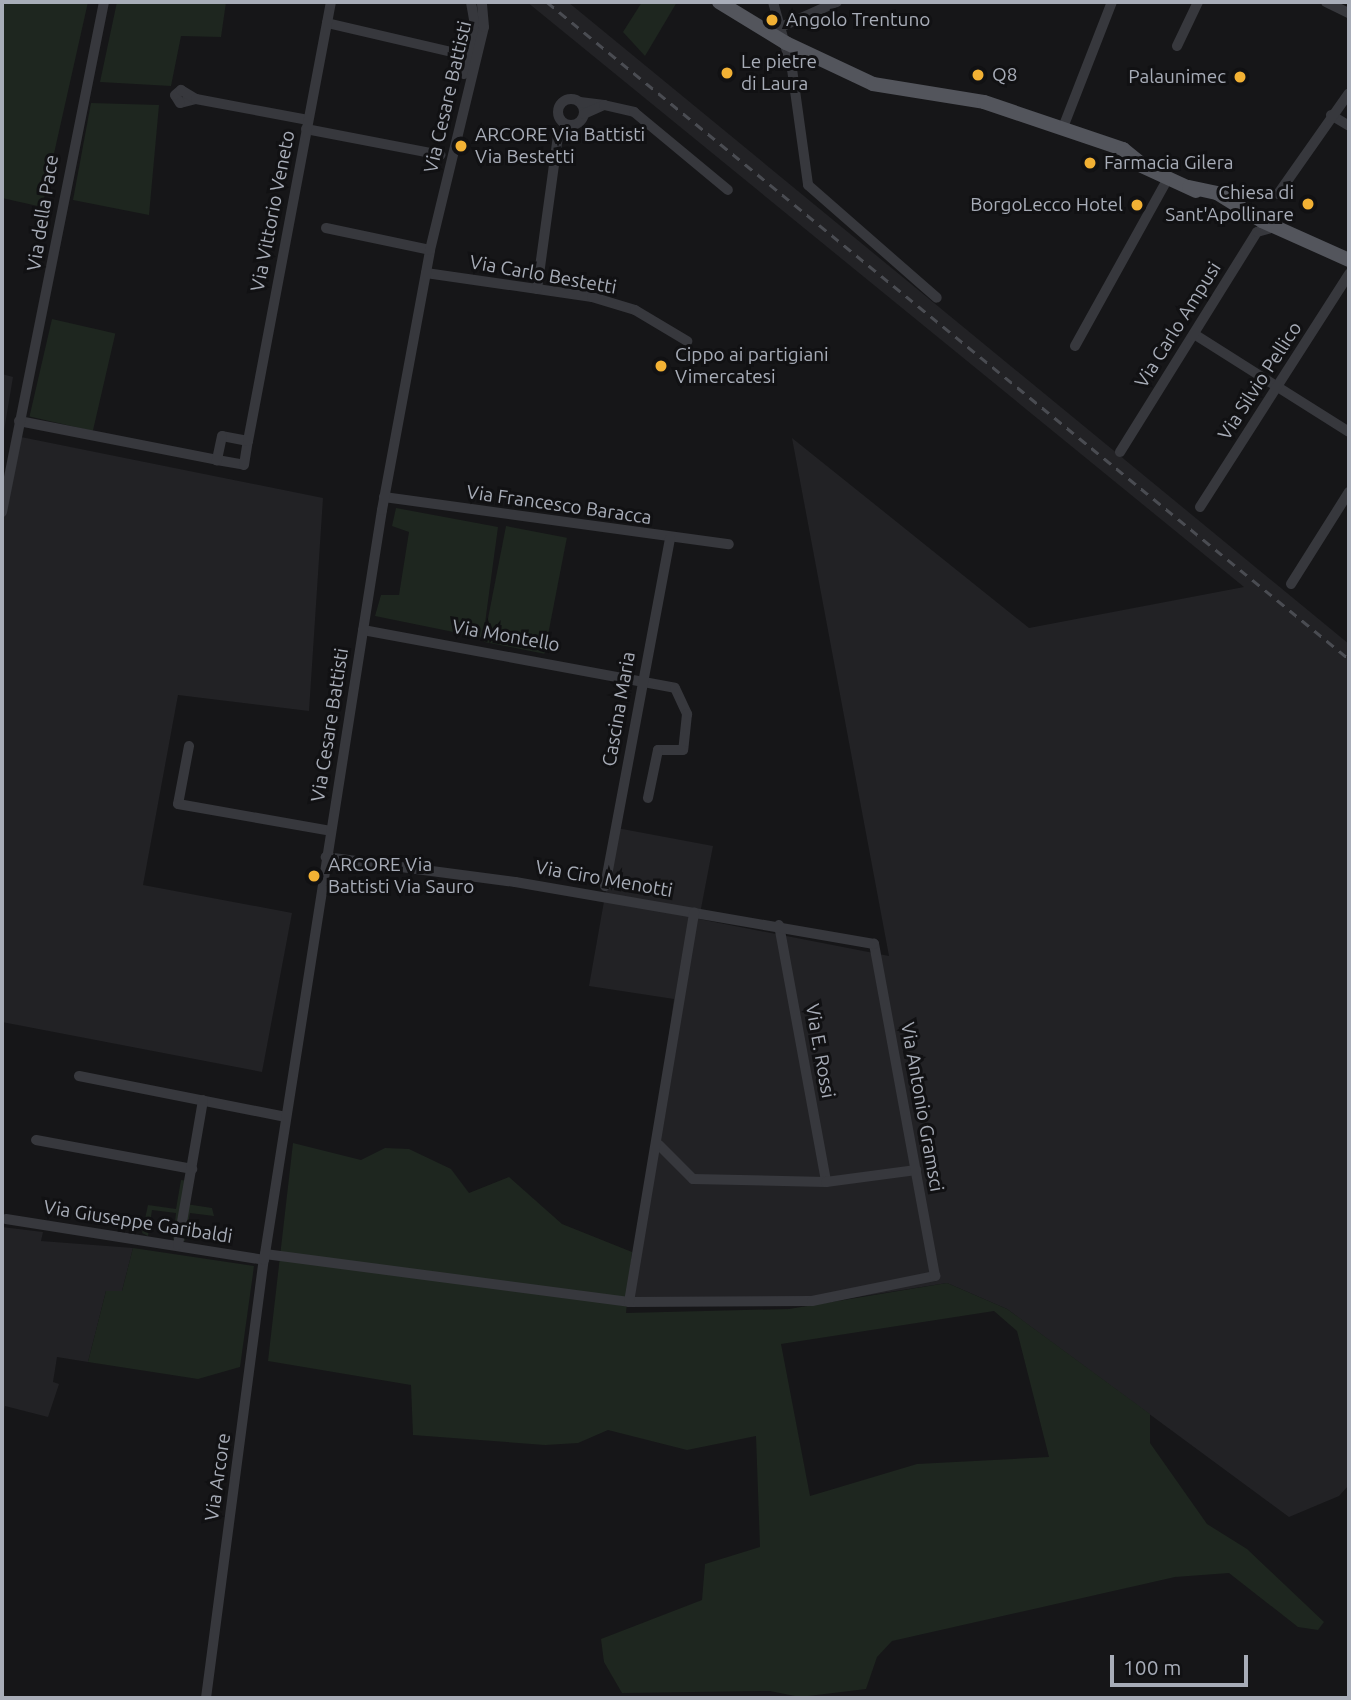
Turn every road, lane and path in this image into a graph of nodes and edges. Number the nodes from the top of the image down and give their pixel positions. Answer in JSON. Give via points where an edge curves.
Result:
{"nodes":[{"id":1,"x":104,"y":2,"type":"edge"},
{"id":2,"x":331,"y":2,"type":"edge"},
{"id":3,"x":719,"y":2,"type":"edge"},
{"id":4,"x":773,"y":2,"type":"edge"},
{"id":5,"x":837,"y":2,"type":"edge"},
{"id":6,"x":1112,"y":2,"type":"edge"},
{"id":7,"x":1198,"y":2,"type":"edge"},
{"id":8,"x":1326,"y":2,"type":"edge"},
{"id":9,"x":477,"y":4,"type":"edge"},
{"id":10,"x":1349,"y":13,"type":"edge"},
{"id":11,"x":327,"y":23,"type":"junction"},
{"id":12,"x":783,"y":26,"type":"junction"},
{"id":13,"x":786,"y":43,"type":"junction"},
{"id":14,"x":1177,"y":46,"type":"dead end"},
{"id":15,"x":472,"y":56,"type":"junction"},
{"id":16,"x":1349,"y":93,"type":"edge"},
{"id":17,"x":196,"y":99,"type":"dead end"},
{"id":18,"x":580,"y":102,"type":"junction"},
{"id":19,"x":604,"y":105,"type":"junction"},
{"id":20,"x":584,"y":114,"type":"junction"},
{"id":21,"x":1331,"y":115,"type":"junction"},
{"id":22,"x":564,"y":122,"type":"junction"},
{"id":23,"x":307,"y":125,"type":"junction"},
{"id":24,"x":1349,"y":126,"type":"edge"},
{"id":25,"x":1062,"y":130,"type":"junction"},
{"id":26,"x":441,"y":155,"type":"dead end"},
{"id":27,"x":1168,"y":178,"type":"junction"},
{"id":28,"x":727,"y":190,"type":"dead end"},
{"id":29,"x":1278,"y":194,"type":"dead end"},
{"id":30,"x":1256,"y":215,"type":"junction"},
{"id":31,"x":1274,"y":227,"type":"junction"},
{"id":32,"x":326,"y":228,"type":"dead end"},
{"id":33,"x":430,"y":250,"type":"junction"},
{"id":34,"x":1349,"y":254,"type":"edge"},
{"id":35,"x":1349,"y":260,"type":"edge"},
{"id":36,"x":426,"y":273,"type":"junction"},
{"id":37,"x":1349,"y":274,"type":"edge"},
{"id":38,"x":537,"y":289,"type":"junction"},
{"id":39,"x":937,"y":298,"type":"dead end"},
{"id":40,"x":1194,"y":334,"type":"junction"},
{"id":41,"x":687,"y":341,"type":"dead end"},
{"id":42,"x":1075,"y":346,"type":"dead end"},
{"id":43,"x":1277,"y":386,"type":"junction"},
{"id":44,"x":19,"y":421,"type":"junction"},
{"id":45,"x":1349,"y":432,"type":"edge"},
{"id":46,"x":247,"y":441,"type":"junction"},
{"id":47,"x":1120,"y":452,"type":"dead end"},
{"id":48,"x":217,"y":460,"type":"junction"},
{"id":49,"x":1349,"y":492,"type":"edge"},
{"id":50,"x":384,"y":497,"type":"junction"},
{"id":51,"x":1200,"y":507,"type":"dead end"},
{"id":52,"x":2,"y":512,"type":"edge"},
{"id":53,"x":670,"y":538,"type":"junction"},
{"id":54,"x":729,"y":544,"type":"dead end"},
{"id":55,"x":1291,"y":584,"type":"dead end"},
{"id":56,"x":363,"y":629,"type":"junction"},
{"id":57,"x":643,"y":678,"type":"junction"},
{"id":58,"x":189,"y":746,"type":"dead end"},
{"id":59,"x":648,"y":798,"type":"dead end"},
{"id":60,"x":331,"y":831,"type":"junction"},
{"id":61,"x":326,"y":857,"type":"junction"},
{"id":62,"x":605,"y":886,"type":"dead end"},
{"id":63,"x":694,"y":912,"type":"junction"},
{"id":64,"x":779,"y":925,"type":"junction"},
{"id":65,"x":874,"y":944,"type":"joint"},
{"id":66,"x":79,"y":1076,"type":"dead end"},
{"id":67,"x":203,"y":1100,"type":"junction"},
{"id":68,"x":286,"y":1117,"type":"junction"},
{"id":69,"x":36,"y":1140,"type":"dead end"},
{"id":70,"x":659,"y":1145,"type":"junction"},
{"id":71,"x":192,"y":1169,"type":"junction"},
{"id":72,"x":916,"y":1170,"type":"junction"},
{"id":73,"x":826,"y":1182,"type":"junction"},
{"id":74,"x":6,"y":1219,"type":"dead end"},
{"id":75,"x":178,"y":1245,"type":"junction"},
{"id":76,"x":265,"y":1257,"type":"junction"},
{"id":77,"x":935,"y":1276,"type":"joint"},
{"id":78,"x":629,"y":1302,"type":"junction"},
{"id":79,"x":206,"y":1698,"type":"edge"}],
"edges":[{"from":1,"to":44,"type":"street","name":"Via della Pace"},
{"from":2,"to":11,"type":"street","name":"Via Vittorio Veneto"},
{"from":3,"to":13,"type":"main road"},
{"from":4,"to":12,"type":"street"},
{"from":5,"to":12,"type":"street"},
{"from":6,"to":25,"type":"street"},
{"from":7,"to":14,"type":"street"},
{"from":8,"to":10,"type":"street"},
{"from":9,"to":15,"type":"street","name":"Via Cesare Battisti"},
{"from":11,"to":15,"type":"street"},
{"from":11,"to":23,"type":"street","name":"Via Vittorio Veneto"},
{"from":12,"to":13,"type":"street"},
{"from":13,"to":25,"type":"main road","via":[[873,84],[984,102]]},
{"from":13,"to":39,"type":"street","via":[[808,185]]},
{"from":15,"to":33,"type":"street","name":"Via Cesare Battisti"},
{"from":16,"to":21,"type":"street"},
{"from":17,"to":23,"type":"street"},
{"from":18,"to":19,"type":"street"},
{"from":18,"to":20,"type":"street"},
{"from":18,"to":22,"type":"street","via":[[562,102]]},
{"from":19,"to":20,"type":"street"},
{"from":19,"to":28,"type":"street","via":[[634,112]]},
{"from":20,"to":22,"type":"street"},
{"from":21,"to":24,"type":"street"},
{"from":21,"to":29,"type":"street"},
{"from":22,"to":38,"type":"street","via":[[558,136]]},
{"from":23,"to":26,"type":"street"},
{"from":23,"to":46,"type":"street","name":"Via Vittorio Veneto"},
{"from":25,"to":27,"type":"main road","via":[[1123,149]]},
{"from":27,"to":30,"type":"main road"},
{"from":27,"to":42,"type":"street"},
{"from":30,"to":31,"type":"main road"},
{"from":30,"to":34,"type":"main road"},
{"from":31,"to":35,"type":"main road"},
{"from":31,"to":40,"type":"street","name":"Via Carlo Ampusi","via":[[1257,232]]},
{"from":32,"to":33,"type":"street"},
{"from":33,"to":36,"type":"street","name":"Via Cesare Battisti"},
{"from":36,"to":38,"type":"street","name":"Via Carlo Bestetti"},
{"from":36,"to":50,"type":"street","name":"Via Cesare Battisti"},
{"from":37,"to":43,"type":"street","name":"Via Silvio Pellico"},
{"from":38,"to":41,"type":"street","name":"Via Carlo Bestetti","via":[[635,310]]},
{"from":40,"to":43,"type":"street"},
{"from":40,"to":47,"type":"street","name":"Via Carlo Ampusi"},
{"from":43,"to":45,"type":"street"},
{"from":43,"to":51,"type":"street","name":"Via Silvio Pellico"},
{"from":44,"to":48,"type":"street"},
{"from":44,"to":52,"type":"street","name":"Via della Pace"},
{"from":46,"to":48,"type":"street","via":[[222,436]]},
{"from":46,"to":48,"type":"street","name":"Via Vittorio Veneto","via":[[244,465]]},
{"from":49,"to":55,"type":"street"},
{"from":50,"to":53,"type":"street","name":"Via Francesco Baracca"},
{"from":50,"to":56,"type":"street","name":"Via Cesare Battisti"},
{"from":53,"to":54,"type":"street","name":"Via Francesco Baracca"},
{"from":53,"to":57,"type":"street","name":"Cascina Maria"},
{"from":56,"to":57,"type":"street","name":"Via Montello"},
{"from":56,"to":60,"type":"street","name":"Via Cesare Battisti"},
{"from":57,"to":59,"type":"street","name":"Via Montello","via":[[675,688],[687,714],[682,750],[658,750]]},
{"from":57,"to":62,"type":"street","name":"Cascina Maria"},
{"from":58,"to":60,"type":"street","via":[[177,804]]},
{"from":60,"to":61,"type":"street","name":"Via Cesare Battisti"},
{"from":61,"to":63,"type":"street","name":"Via Ciro Menotti"},
{"from":61,"to":68,"type":"street","name":"Via Cesare Battisti"},
{"from":63,"to":64,"type":"street","name":"Via Ciro Menotti"},
{"from":63,"to":70,"type":"street"},
{"from":64,"to":65,"type":"street","name":"Via Ciro Menotti"},
{"from":64,"to":73,"type":"street","name":"Via E. Rossi"},
{"from":65,"to":72,"type":"street","name":"Via Antonio Gramsci"},
{"from":66,"to":67,"type":"street"},
{"from":67,"to":68,"type":"street"},
{"from":67,"to":71,"type":"street"},
{"from":68,"to":76,"type":"street","name":"Via Cesare Battisti"},
{"from":69,"to":71,"type":"street"},
{"from":70,"to":73,"type":"street","via":[[693,1179]]},
{"from":70,"to":78,"type":"street"},
{"from":71,"to":75,"type":"street"},
{"from":72,"to":73,"type":"street"},
{"from":72,"to":77,"type":"street","name":"Via Antonio Gramsci"},
{"from":74,"to":75,"type":"street","name":"Via Giuseppe Garibaldi"},
{"from":75,"to":76,"type":"street","name":"Via Giuseppe Garibaldi"},
{"from":76,"to":78,"type":"street","name":"Via Giuseppe Garibaldi"},
{"from":76,"to":79,"type":"street","name":"Via Arcore"},
{"from":77,"to":78,"type":"street","name":"Via Giuseppe Garibaldi","via":[[812,1301]]}]}
